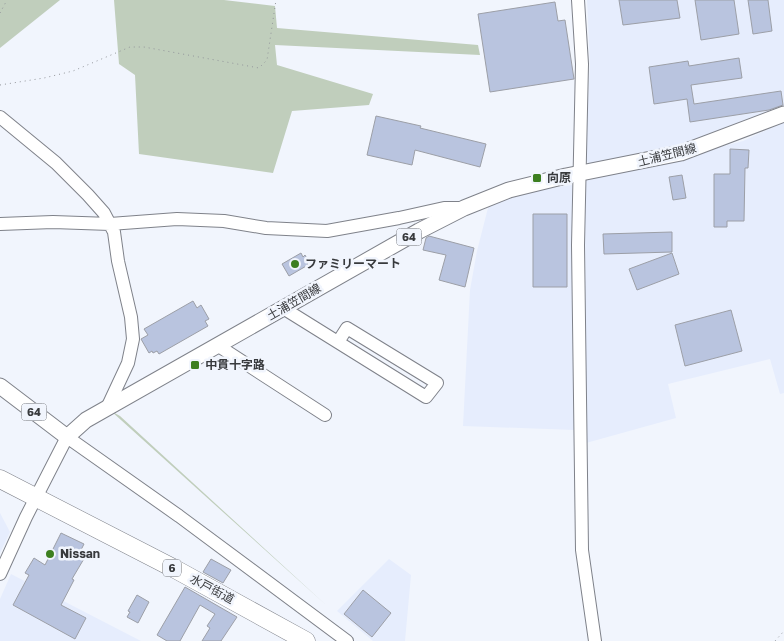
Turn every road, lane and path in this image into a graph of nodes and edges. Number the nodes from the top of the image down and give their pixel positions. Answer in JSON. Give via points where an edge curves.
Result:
{"nodes":[{"id":1,"x":7,"y":0,"type":"edge"},
{"id":2,"x":276,"y":0,"type":"edge"},
{"id":3,"x":578,"y":0,"type":"edge"},
{"id":4,"x":0,"y":13,"type":"edge"},
{"id":5,"x":0,"y":85,"type":"edge"},
{"id":6,"x":784,"y":114,"type":"edge"},
{"id":7,"x":0,"y":117,"type":"edge"},
{"id":8,"x":579,"y":173,"type":"junction"},
{"id":9,"x":464,"y":208,"type":"junction"},
{"id":10,"x":0,"y":224,"type":"edge"},
{"id":11,"x":110,"y":224,"type":"junction"},
{"id":12,"x":283,"y":308,"type":"junction"},
{"id":13,"x":338,"y":342,"type":"junction"},
{"id":14,"x":217,"y":346,"type":"junction"},
{"id":15,"x":0,"y":386,"type":"edge"},
{"id":16,"x":108,"y":408,"type":"junction"},
{"id":17,"x":326,"y":415,"type":"dead end"},
{"id":18,"x":67,"y":437,"type":"junction"},
{"id":19,"x":0,"y":479,"type":"edge"},
{"id":20,"x":0,"y":492,"type":"edge"},
{"id":21,"x":36,"y":498,"type":"junction"},
{"id":22,"x":0,"y":574,"type":"edge"},
{"id":23,"x":784,"y":631,"type":"edge"},
{"id":24,"x":306,"y":641,"type":"edge"},
{"id":25,"x":347,"y":641,"type":"edge"},
{"id":26,"x":595,"y":641,"type":"edge"},
{"id":27,"x":775,"y":641,"type":"edge"}],
"edges":[{"from":1,"to":4,"type":"path"},
{"from":2,"to":5,"type":"path","via":[[267,60],[258,68],[130,47],[73,71]]},
{"from":3,"to":8,"type":"street","via":[[582,64]]},
{"from":6,"to":8,"type":"main road","name":"土浦笠間線","number":"64","via":[[681,153]]},
{"from":7,"to":11,"type":"street","via":[[56,163],[104,213]]},
{"from":8,"to":9,"type":"main road","name":"土浦笠間線","number":"64","via":[[509,190]]},
{"from":8,"to":26,"type":"street","via":[[582,550]]},
{"from":9,"to":11,"type":"street","via":[[444,208],[326,231],[266,228],[197,219]]},
{"from":9,"to":12,"type":"main road","name":"土浦笠間線","number":"64"},
{"from":10,"to":11,"type":"street"},
{"from":11,"to":16,"type":"street","via":[[133,339],[128,363]]},
{"from":12,"to":13,"type":"street"},
{"from":12,"to":14,"type":"main road","name":"土浦笠間線","number":"64"},
{"from":13,"to":13,"type":"street","via":[[426,397],[437,383],[347,328]]},
{"from":14,"to":16,"type":"main road","name":"土浦笠間線","number":"64"},
{"from":14,"to":17,"type":"street"},
{"from":15,"to":18,"type":"main road","number":"64"},
{"from":16,"to":18,"type":"main road","name":"土浦笠間線","number":"64","via":[[86,420]]},
{"from":18,"to":21,"type":"street"},
{"from":18,"to":25,"type":"street"},
{"from":19,"to":21,"type":"highway","name":"水戸街道","number":"6"},
{"from":20,"to":21,"type":"highway","name":"水戸街道","number":"6"},
{"from":21,"to":22,"type":"street"},
{"from":21,"to":24,"type":"highway","name":"水戸街道","number":"6"},
{"from":23,"to":27,"type":"path"}]}
